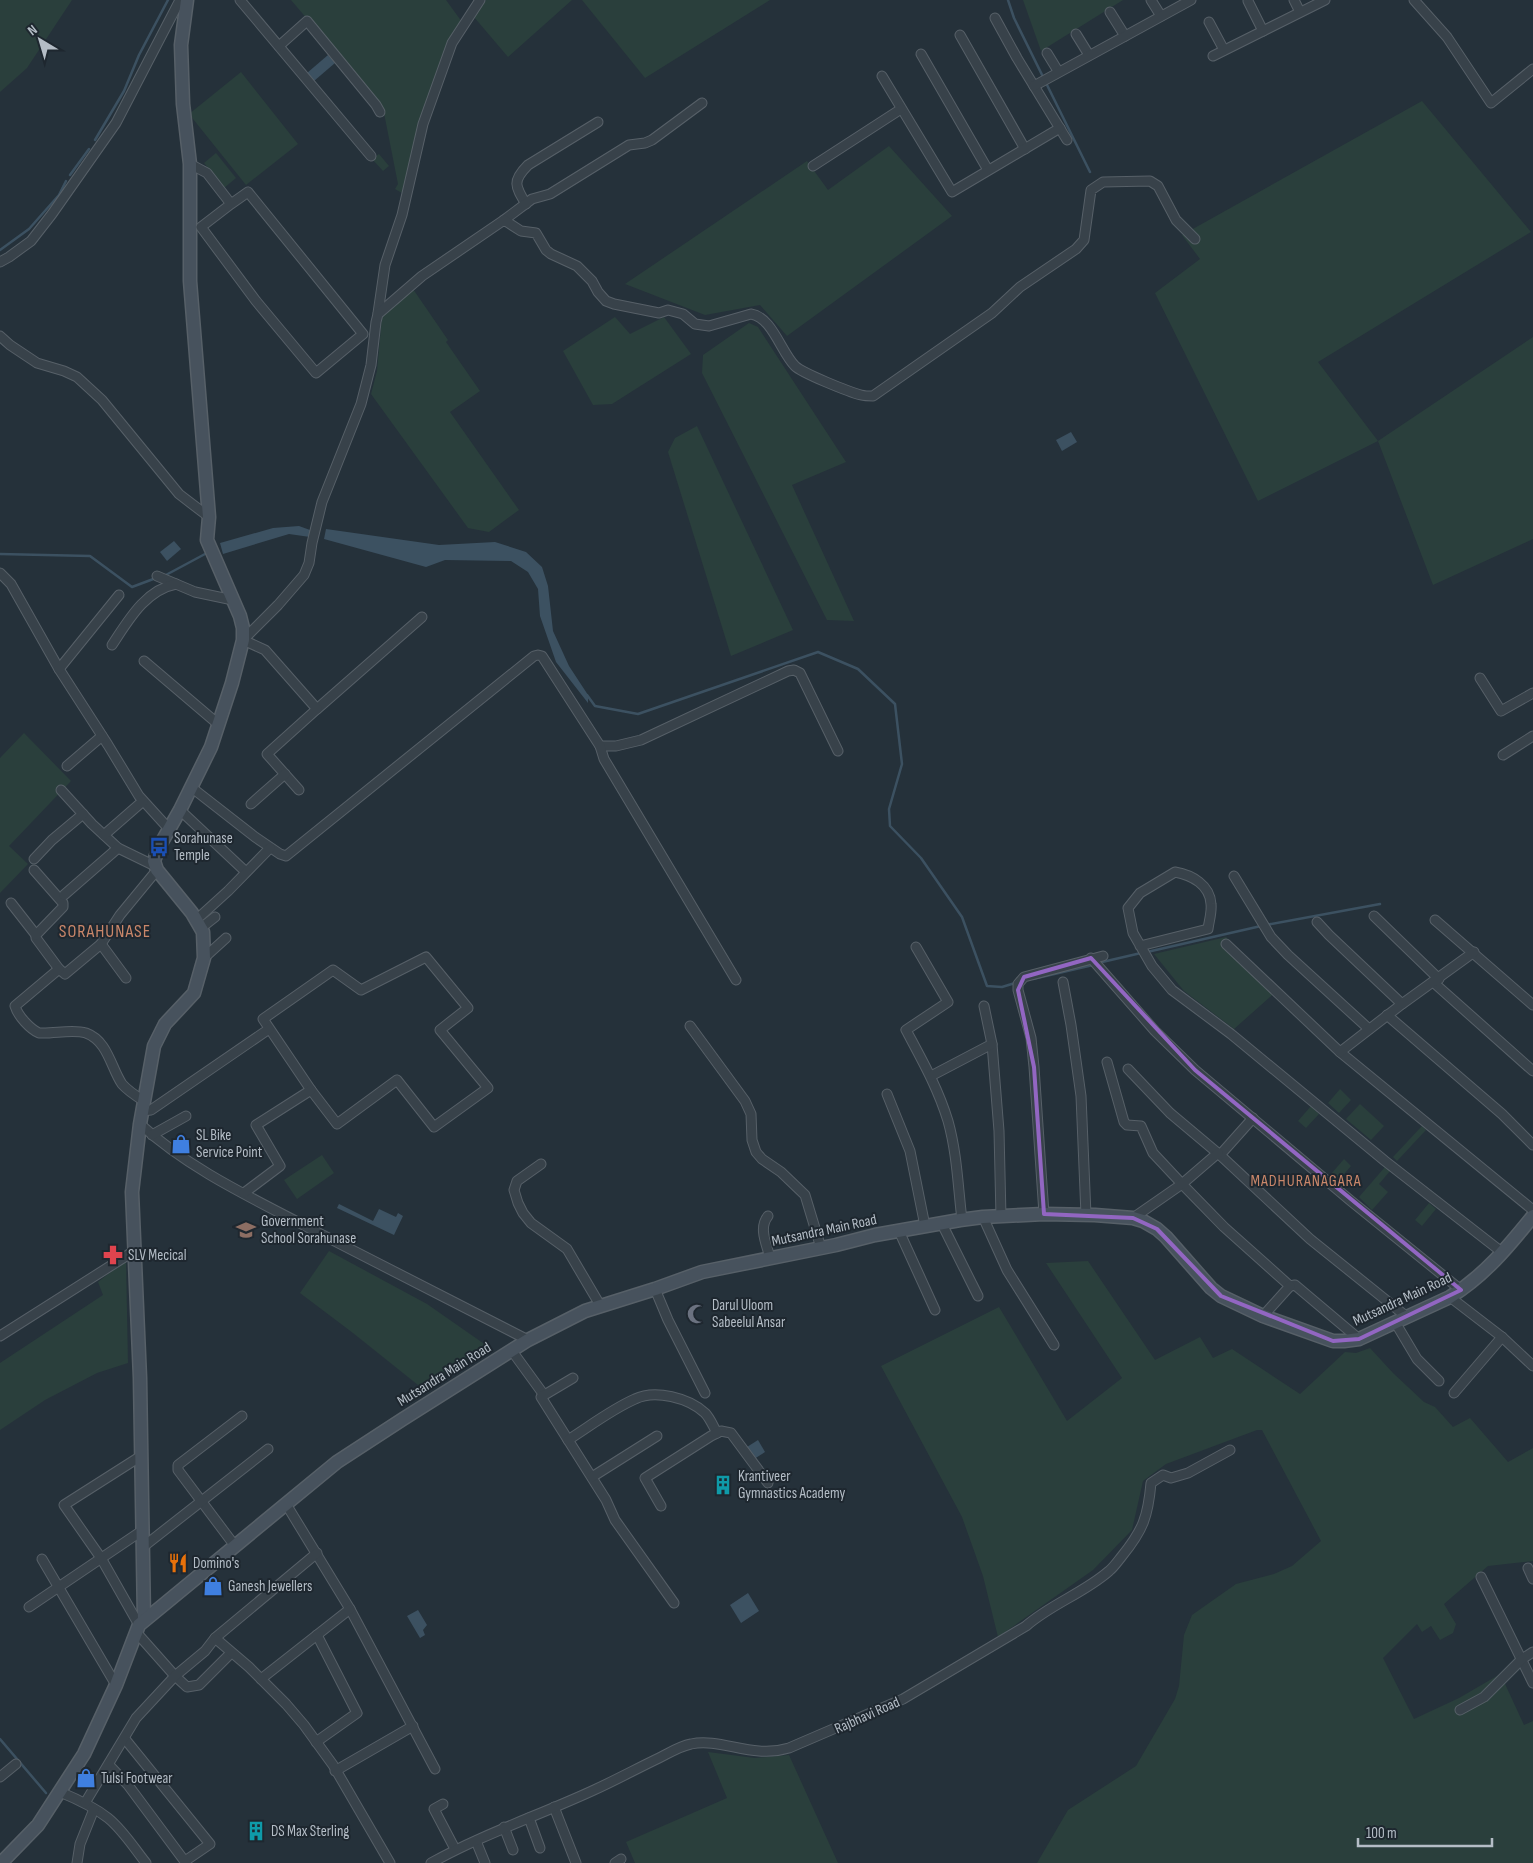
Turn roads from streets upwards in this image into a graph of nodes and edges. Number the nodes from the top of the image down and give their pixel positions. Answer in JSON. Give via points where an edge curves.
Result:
{"nodes":[{"id":1,"x":180,"y":0,"type":"edge"},
{"id":2,"x":187,"y":0,"type":"edge"},
{"id":3,"x":240,"y":0,"type":"edge"},
{"id":4,"x":480,"y":0,"type":"edge"},
{"id":5,"x":1151,"y":0,"type":"edge"},
{"id":6,"x":1191,"y":0,"type":"edge"},
{"id":7,"x":1294,"y":0,"type":"edge"},
{"id":8,"x":1325,"y":0,"type":"edge"},
{"id":9,"x":1414,"y":0,"type":"edge"},
{"id":10,"x":1248,"y":1,"type":"edge"},
{"id":11,"x":1110,"y":12,"type":"dead end"},
{"id":12,"x":1300,"y":12,"type":"junction"},
{"id":13,"x":1161,"y":16,"type":"junction"},
{"id":14,"x":995,"y":18,"type":"dead end"},
{"id":15,"x":1209,"y":22,"type":"dead end"},
{"id":16,"x":1263,"y":31,"type":"junction"},
{"id":17,"x":1076,"y":34,"type":"dead end"},
{"id":18,"x":960,"y":35,"type":"dead end"},
{"id":19,"x":1125,"y":36,"type":"junction"},
{"id":20,"x":279,"y":46,"type":"junction"},
{"id":21,"x":1224,"y":50,"type":"junction"},
{"id":22,"x":1047,"y":53,"type":"dead end"},
{"id":23,"x":921,"y":54,"type":"dead end"},
{"id":24,"x":1089,"y":55,"type":"junction"},
{"id":25,"x":1212,"y":56,"type":"dead end"},
{"id":26,"x":1533,"y":70,"type":"edge"},
{"id":27,"x":1058,"y":71,"type":"junction"},
{"id":28,"x":882,"y":76,"type":"dead end"},
{"id":29,"x":1034,"y":86,"type":"junction"},
{"id":30,"x":702,"y":103,"type":"dead end"},
{"id":31,"x":901,"y":109,"type":"junction"},
{"id":32,"x":380,"y":112,"type":"dead end"},
{"id":33,"x":598,"y":122,"type":"dead end"},
{"id":34,"x":1060,"y":128,"type":"junction"},
{"id":35,"x":1067,"y":140,"type":"dead end"},
{"id":36,"x":1024,"y":149,"type":"junction"},
{"id":37,"x":371,"y":156,"type":"dead end"},
{"id":38,"x":190,"y":164,"type":"junction"},
{"id":39,"x":813,"y":166,"type":"dead end"},
{"id":40,"x":988,"y":170,"type":"junction"},
{"id":41,"x":231,"y":204,"type":"junction"},
{"id":42,"x":526,"y":204,"type":"junction"},
{"id":43,"x":504,"y":220,"type":"junction"},
{"id":44,"x":1195,"y":239,"type":"dead end"},
{"id":45,"x":0,"y":262,"type":"edge"},
{"id":46,"x":378,"y":314,"type":"junction"},
{"id":47,"x":0,"y":336,"type":"edge"},
{"id":48,"x":209,"y":518,"type":"junction"},
{"id":49,"x":0,"y":573,"type":"edge"},
{"id":50,"x":160,"y":578,"type":"dead end"},
{"id":51,"x":176,"y":584,"type":"junction"},
{"id":52,"x":119,"y":595,"type":"dead end"},
{"id":53,"x":233,"y":600,"type":"junction"},
{"id":54,"x":422,"y":617,"type":"dead end"},
{"id":55,"x":243,"y":640,"type":"junction"},
{"id":56,"x":112,"y":645,"type":"dead end"},
{"id":57,"x":144,"y":661,"type":"dead end"},
{"id":58,"x":59,"y":669,"type":"junction"},
{"id":59,"x":1480,"y":678,"type":"dead end"},
{"id":60,"x":1533,"y":693,"type":"edge"},
{"id":61,"x":317,"y":709,"type":"junction"},
{"id":62,"x":218,"y":724,"type":"junction"},
{"id":63,"x":102,"y":736,"type":"junction"},
{"id":64,"x":1533,"y":736,"type":"edge"},
{"id":65,"x":600,"y":746,"type":"junction"},
{"id":66,"x":838,"y":751,"type":"dead end"},
{"id":67,"x":1503,"y":754,"type":"dead end"},
{"id":68,"x":67,"y":766,"type":"dead end"},
{"id":69,"x":285,"y":774,"type":"junction"},
{"id":70,"x":192,"y":787,"type":"junction"},
{"id":71,"x":61,"y":790,"type":"dead end"},
{"id":72,"x":298,"y":790,"type":"dead end"},
{"id":73,"x":143,"y":801,"type":"junction"},
{"id":74,"x":251,"y":804,"type":"dead end"},
{"id":75,"x":180,"y":810,"type":"junction"},
{"id":76,"x":84,"y":814,"type":"junction"},
{"id":77,"x":169,"y":829,"type":"junction"},
{"id":78,"x":104,"y":835,"type":"junction"},
{"id":79,"x":118,"y":848,"type":"junction"},
{"id":80,"x":270,"y":848,"type":"junction"},
{"id":81,"x":34,"y":858,"type":"dead end"},
{"id":82,"x":156,"y":868,"type":"junction"},
{"id":83,"x":34,"y":870,"type":"dead end"},
{"id":84,"x":246,"y":872,"type":"junction"},
{"id":85,"x":1234,"y":876,"type":"dead end"},
{"id":86,"x":64,"y":895,"type":"dead end"},
{"id":87,"x":11,"y":903,"type":"dead end"},
{"id":88,"x":1374,"y":916,"type":"dead end"},
{"id":89,"x":215,"y":917,"type":"dead end"},
{"id":90,"x":1435,"y":920,"type":"dead end"},
{"id":91,"x":1317,"y":922,"type":"dead end"},
{"id":92,"x":198,"y":924,"type":"junction"},
{"id":93,"x":36,"y":935,"type":"junction"},
{"id":94,"x":226,"y":938,"type":"dead end"},
{"id":95,"x":101,"y":944,"type":"junction"},
{"id":96,"x":1226,"y":944,"type":"dead end"},
{"id":97,"x":916,"y":946,"type":"dead end"},
{"id":98,"x":1140,"y":946,"type":"junction"},
{"id":99,"x":1474,"y":952,"type":"junction"},
{"id":100,"x":1103,"y":956,"type":"dead end"},
{"id":101,"x":204,"y":958,"type":"junction"},
{"id":102,"x":1091,"y":958,"type":"junction"},
{"id":103,"x":59,"y":969,"type":"junction"},
{"id":104,"x":126,"y":978,"type":"dead end"},
{"id":105,"x":736,"y":980,"type":"dead end"},
{"id":106,"x":1436,"y":981,"type":"junction"},
{"id":107,"x":1063,"y":982,"type":"dead end"},
{"id":108,"x":1402,"y":1004,"type":"junction"},
{"id":109,"x":1533,"y":1004,"type":"edge"},
{"id":110,"x":984,"y":1006,"type":"dead end"},
{"id":111,"x":1387,"y":1016,"type":"junction"},
{"id":112,"x":690,"y":1026,"type":"dead end"},
{"id":113,"x":1369,"y":1028,"type":"junction"},
{"id":114,"x":269,"y":1030,"type":"junction"},
{"id":115,"x":992,"y":1044,"type":"junction"},
{"id":116,"x":1340,"y":1052,"type":"junction"},
{"id":117,"x":1107,"y":1062,"type":"dead end"},
{"id":118,"x":1128,"y":1069,"type":"dead end"},
{"id":119,"x":1533,"y":1071,"type":"edge"},
{"id":120,"x":931,"y":1076,"type":"junction"},
{"id":121,"x":311,"y":1090,"type":"junction"},
{"id":122,"x":887,"y":1094,"type":"dead end"},
{"id":123,"x":142,"y":1112,"type":"junction"},
{"id":124,"x":186,"y":1116,"type":"dead end"},
{"id":125,"x":1253,"y":1118,"type":"junction"},
{"id":126,"x":152,"y":1135,"type":"junction"},
{"id":127,"x":1533,"y":1145,"type":"edge"},
{"id":128,"x":1219,"y":1154,"type":"junction"},
{"id":129,"x":541,"y":1164,"type":"dead end"},
{"id":130,"x":1182,"y":1184,"type":"junction"},
{"id":131,"x":244,"y":1193,"type":"junction"},
{"id":132,"x":1533,"y":1210,"type":"edge"},
{"id":133,"x":1044,"y":1214,"type":"junction"},
{"id":134,"x":1086,"y":1215,"type":"junction"},
{"id":135,"x":768,"y":1216,"type":"dead end"},
{"id":136,"x":1533,"y":1216,"type":"edge"},
{"id":137,"x":983,"y":1217,"type":"junction"},
{"id":138,"x":1001,"y":1217,"type":"junction"},
{"id":139,"x":1133,"y":1218,"type":"junction"},
{"id":140,"x":962,"y":1220,"type":"junction"},
{"id":141,"x":942,"y":1224,"type":"junction"},
{"id":142,"x":925,"y":1226,"type":"junction"},
{"id":143,"x":899,"y":1231,"type":"junction"},
{"id":144,"x":822,"y":1248,"type":"junction"},
{"id":145,"x":134,"y":1251,"type":"junction"},
{"id":146,"x":1503,"y":1253,"type":"junction"},
{"id":147,"x":770,"y":1258,"type":"junction"},
{"id":148,"x":1290,"y":1286,"type":"junction"},
{"id":149,"x":655,"y":1289,"type":"junction"},
{"id":150,"x":1461,"y":1290,"type":"junction"},
{"id":151,"x":978,"y":1296,"type":"dead end"},
{"id":152,"x":1450,"y":1297,"type":"junction"},
{"id":153,"x":600,"y":1306,"type":"junction"},
{"id":154,"x":935,"y":1310,"type":"dead end"},
{"id":155,"x":1263,"y":1316,"type":"junction"},
{"id":156,"x":1407,"y":1317,"type":"junction"},
{"id":157,"x":1395,"y":1322,"type":"junction"},
{"id":158,"x":0,"y":1336,"type":"edge"},
{"id":159,"x":1502,"y":1337,"type":"junction"},
{"id":160,"x":1359,"y":1339,"type":"junction"},
{"id":161,"x":528,"y":1340,"type":"junction"},
{"id":162,"x":1054,"y":1345,"type":"dead end"},
{"id":163,"x":512,"y":1350,"type":"junction"},
{"id":164,"x":1533,"y":1366,"type":"edge"},
{"id":165,"x":573,"y":1378,"type":"dead end"},
{"id":166,"x":1439,"y":1382,"type":"dead end"},
{"id":167,"x":705,"y":1392,"type":"dead end"},
{"id":168,"x":1454,"y":1393,"type":"dead end"},
{"id":169,"x":544,"y":1395,"type":"junction"},
{"id":170,"x":242,"y":1416,"type":"dead end"},
{"id":171,"x":717,"y":1433,"type":"junction"},
{"id":172,"x":657,"y":1436,"type":"dead end"},
{"id":173,"x":568,"y":1440,"type":"junction"},
{"id":174,"x":268,"y":1449,"type":"dead end"},
{"id":175,"x":1230,"y":1450,"type":"dead end"},
{"id":176,"x":141,"y":1456,"type":"junction"},
{"id":177,"x":592,"y":1477,"type":"junction"},
{"id":178,"x":768,"y":1483,"type":"dead end"},
{"id":179,"x":201,"y":1502,"type":"junction"},
{"id":180,"x":286,"y":1504,"type":"junction"},
{"id":181,"x":661,"y":1506,"type":"dead end"},
{"id":182,"x":142,"y":1530,"type":"junction"},
{"id":183,"x":143,"y":1546,"type":"junction"},
{"id":184,"x":235,"y":1546,"type":"junction"},
{"id":185,"x":317,"y":1553,"type":"junction"},
{"id":186,"x":101,"y":1558,"type":"junction"},
{"id":187,"x":42,"y":1559,"type":"dead end"},
{"id":188,"x":1528,"y":1568,"type":"dead end"},
{"id":189,"x":1481,"y":1577,"type":"dead end"},
{"id":190,"x":1533,"y":1579,"type":"edge"},
{"id":191,"x":60,"y":1587,"type":"junction"},
{"id":192,"x":674,"y":1603,"type":"dead end"},
{"id":193,"x":28,"y":1607,"type":"dead end"},
{"id":194,"x":350,"y":1609,"type":"junction"},
{"id":195,"x":140,"y":1625,"type":"junction"},
{"id":196,"x":317,"y":1635,"type":"junction"},
{"id":197,"x":214,"y":1638,"type":"junction"},
{"id":198,"x":1533,"y":1652,"type":"edge"},
{"id":199,"x":231,"y":1653,"type":"junction"},
{"id":200,"x":1522,"y":1658,"type":"junction"},
{"id":201,"x":175,"y":1676,"type":"junction"},
{"id":202,"x":261,"y":1679,"type":"junction"},
{"id":203,"x":1533,"y":1683,"type":"edge"},
{"id":204,"x":116,"y":1685,"type":"junction"},
{"id":205,"x":1460,"y":1710,"type":"dead end"},
{"id":206,"x":413,"y":1726,"type":"junction"},
{"id":207,"x":125,"y":1739,"type":"junction"},
{"id":208,"x":316,"y":1742,"type":"junction"},
{"id":209,"x":16,"y":1764,"type":"dead end"},
{"id":210,"x":109,"y":1765,"type":"junction"},
{"id":211,"x":435,"y":1770,"type":"dead end"},
{"id":212,"x":335,"y":1772,"type":"junction"},
{"id":213,"x":0,"y":1777,"type":"edge"},
{"id":214,"x":60,"y":1792,"type":"junction"},
{"id":215,"x":85,"y":1803,"type":"junction"},
{"id":216,"x":443,"y":1804,"type":"dead end"},
{"id":217,"x":554,"y":1807,"type":"junction"},
{"id":218,"x":94,"y":1809,"type":"junction"},
{"id":219,"x":529,"y":1818,"type":"junction"},
{"id":220,"x":504,"y":1827,"type":"junction"},
{"id":221,"x":476,"y":1842,"type":"junction"},
{"id":222,"x":540,"y":1848,"type":"dead end"},
{"id":223,"x":455,"y":1850,"type":"junction"},
{"id":224,"x":513,"y":1850,"type":"dead end"},
{"id":225,"x":186,"y":1862,"type":"edge"},
{"id":226,"x":1,"y":1863,"type":"edge"},
{"id":227,"x":77,"y":1863,"type":"edge"},
{"id":228,"x":146,"y":1863,"type":"edge"},
{"id":229,"x":390,"y":1863,"type":"edge"},
{"id":230,"x":430,"y":1863,"type":"edge"},
{"id":231,"x":485,"y":1863,"type":"edge"},
{"id":232,"x":576,"y":1863,"type":"edge"}],
"edges":[{"from":1,"to":45,"type":"street","via":[[116,123],[31,241]]},
{"from":2,"to":38,"type":"street","via":[[181,44]]},
{"from":3,"to":20,"type":"street"},
{"from":4,"to":46,"type":"street","via":[[452,43],[423,124],[402,215],[386,265]]},
{"from":5,"to":13,"type":"street"},
{"from":6,"to":13,"type":"street"},
{"from":7,"to":12,"type":"street"},
{"from":8,"to":12,"type":"street"},
{"from":9,"to":26,"type":"street","via":[[1447,37],[1491,103]]},
{"from":10,"to":16,"type":"street"},
{"from":11,"to":19,"type":"street"},
{"from":12,"to":16,"type":"street"},
{"from":13,"to":19,"type":"street"},
{"from":14,"to":29,"type":"street"},
{"from":15,"to":21,"type":"street"},
{"from":16,"to":21,"type":"street"},
{"from":17,"to":24,"type":"street"},
{"from":18,"to":36,"type":"street"},
{"from":19,"to":24,"type":"street"},
{"from":20,"to":32,"type":"street","via":[[307,22]]},
{"from":20,"to":37,"type":"street"},
{"from":21,"to":25,"type":"street"},
{"from":22,"to":27,"type":"street"},
{"from":23,"to":40,"type":"street"},
{"from":24,"to":27,"type":"street"},
{"from":27,"to":29,"type":"street"},
{"from":28,"to":31,"type":"street"},
{"from":29,"to":34,"type":"street"},
{"from":30,"to":42,"type":"street","via":[[652,140],[629,145],[550,194]]},
{"from":31,"to":39,"type":"street"},
{"from":31,"to":40,"type":"street","via":[[952,192]]},
{"from":33,"to":42,"type":"street","via":[[520,172],[516,189]]},
{"from":34,"to":35,"type":"street"},
{"from":34,"to":36,"type":"street"},
{"from":36,"to":40,"type":"street"},
{"from":38,"to":41,"type":"street","via":[[207,173]]},
{"from":38,"to":48,"type":"street","via":[[190,281]]},
{"from":41,"to":41,"type":"street","via":[[202,227],[256,301],[316,373],[363,334],[248,192]]},
{"from":42,"to":43,"type":"street"},
{"from":43,"to":44,"type":"street","via":[[521,230],[536,233],[546,250],[586,273],[606,301],[658,313],[668,310],[683,314],[695,324],[709,326],[758,315],[767,323],[794,365],[805,374],[861,395],[873,396],[992,313],[1020,287],[1076,249],[1084,240],[1091,190],[1103,182],[1150,180],[1158,186],[1176,220]]},
{"from":43,"to":46,"type":"street","via":[[422,276]]},
{"from":46,"to":55,"type":"street","via":[[371,365],[361,404],[322,502],[309,564],[304,575],[278,605]]},
{"from":47,"to":48,"type":"street","via":[[37,363],[76,377],[102,400],[179,494]]},
{"from":48,"to":53,"type":"street","via":[[207,540]]},
{"from":49,"to":58,"type":"street","via":[[11,584]]},
{"from":50,"to":51,"type":"street"},
{"from":51,"to":53,"type":"street","via":[[195,592]]},
{"from":51,"to":56,"type":"street","via":[[158,591],[145,602]]},
{"from":52,"to":58,"type":"street"},
{"from":53,"to":55,"type":"street","via":[[243,628]]},
{"from":54,"to":61,"type":"street"},
{"from":55,"to":61,"type":"street","via":[[265,650]]},
{"from":55,"to":62,"type":"street"},
{"from":57,"to":62,"type":"street"},
{"from":58,"to":63,"type":"street"},
{"from":59,"to":60,"type":"street","via":[[1501,711]]},
{"from":61,"to":69,"type":"street","via":[[267,754]]},
{"from":62,"to":70,"type":"street"},
{"from":63,"to":68,"type":"street"},
{"from":63,"to":73,"type":"street"},
{"from":64,"to":67,"type":"street"},
{"from":65,"to":66,"type":"street","via":[[641,740],[794,670],[800,673]]},
{"from":65,"to":80,"type":"street","via":[[538,654],[286,856]]},
{"from":65,"to":105,"type":"street","via":[[604,759]]},
{"from":69,"to":72,"type":"street"},
{"from":69,"to":74,"type":"street"},
{"from":70,"to":75,"type":"street"},
{"from":70,"to":80,"type":"street"},
{"from":71,"to":76,"type":"street"},
{"from":73,"to":77,"type":"street"},
{"from":73,"to":78,"type":"street"},
{"from":75,"to":77,"type":"street"},
{"from":75,"to":84,"type":"street"},
{"from":76,"to":78,"type":"street"},
{"from":76,"to":81,"type":"street"},
{"from":77,"to":82,"type":"street","via":[[158,847],[154,861]]},
{"from":78,"to":79,"type":"street"},
{"from":79,"to":82,"type":"street"},
{"from":79,"to":86,"type":"street"},
{"from":80,"to":84,"type":"street"},
{"from":82,"to":92,"type":"street"},
{"from":82,"to":95,"type":"street"},
{"from":83,"to":93,"type":"street","via":[[64,905]]},
{"from":84,"to":92,"type":"street"},
{"from":85,"to":113,"type":"street","via":[[1271,937]]},
{"from":87,"to":93,"type":"street"},
{"from":88,"to":106,"type":"street"},
{"from":89,"to":92,"type":"street"},
{"from":90,"to":99,"type":"street"},
{"from":91,"to":108,"type":"street"},
{"from":92,"to":101,"type":"street","via":[[203,932]]},
{"from":93,"to":103,"type":"street","via":[[37,941]]},
{"from":94,"to":101,"type":"street"},
{"from":95,"to":103,"type":"street","via":[[68,972],[62,973]]},
{"from":95,"to":104,"type":"street"},
{"from":96,"to":116,"type":"street"},
{"from":97,"to":120,"type":"street","via":[[948,1002],[906,1030]]},
{"from":98,"to":98,"type":"street","via":[[1133,934],[1128,908],[1140,894],[1174,872],[1188,874],[1203,885],[1211,903],[1208,929]]},
{"from":98,"to":146,"type":"street","via":[[1172,990]]},
{"from":99,"to":106,"type":"street"},
{"from":99,"to":109,"type":"street"},
{"from":100,"to":102,"type":"street"},
{"from":101,"to":123,"type":"street","via":[[194,993],[158,1035],[149,1064]]},
{"from":102,"to":125,"type":"street","via":[[1155,1031],[1195,1070]]},
{"from":102,"to":133,"type":"street","via":[[1024,977],[1018,984],[1031,1038]]},
{"from":103,"to":123,"type":"street","via":[[16,1006],[18,1013],[39,1033],[86,1033],[94,1038]]},
{"from":106,"to":108,"type":"street"},
{"from":106,"to":119,"type":"street"},
{"from":107,"to":134,"type":"street","via":[[1081,1096]]},
{"from":108,"to":111,"type":"street"},
{"from":110,"to":115,"type":"street"},
{"from":111,"to":113,"type":"street"},
{"from":111,"to":127,"type":"street","via":[[1502,1114]]},
{"from":112,"to":144,"type":"street","via":[[745,1101],[751,1114],[756,1152],[805,1196]]},
{"from":113,"to":116,"type":"street"},
{"from":114,"to":121,"type":"street"},
{"from":114,"to":121,"type":"street","via":[[263,1018],[333,970],[361,990],[426,957],[468,1008],[440,1030],[488,1088],[434,1127],[397,1080],[337,1124]]},
{"from":114,"to":123,"type":"street","via":[[151,1110]]},
{"from":115,"to":120,"type":"street"},
{"from":115,"to":138,"type":"street"},
{"from":116,"to":132,"type":"street"},
{"from":117,"to":130,"type":"street","via":[[1124,1122],[1141,1126],[1153,1153]]},
{"from":118,"to":128,"type":"street","via":[[1170,1113]]},
{"from":120,"to":140,"type":"street","via":[[948,1120]]},
{"from":121,"to":131,"type":"street","via":[[256,1125],[280,1166]]},
{"from":122,"to":142,"type":"street","via":[[910,1151]]},
{"from":123,"to":126,"type":"street"},
{"from":123,"to":145,"type":"street","via":[[132,1192]]},
{"from":124,"to":126,"type":"street"},
{"from":125,"to":128,"type":"street"},
{"from":125,"to":150,"type":"street"},
{"from":126,"to":131,"type":"street","via":[[178,1155]]},
{"from":128,"to":130,"type":"street"},
{"from":128,"to":156,"type":"street","via":[[1310,1239]]},
{"from":129,"to":153,"type":"street","via":[[517,1181],[514,1190],[518,1203],[531,1223],[567,1249]]},
{"from":130,"to":139,"type":"street"},
{"from":130,"to":148,"type":"street"},
{"from":131,"to":161,"type":"street"},
{"from":133,"to":134,"type":"street","name":"Mutsandra Main Road"},
{"from":133,"to":138,"type":"street","name":"Mutsandra Main Road"},
{"from":134,"to":139,"type":"street","name":"Mutsandra Main Road"},
{"from":135,"to":147,"type":"street","via":[[763,1227]]},
{"from":136,"to":146,"type":"street","name":"Mutsandra Main Road"},
{"from":137,"to":138,"type":"street","name":"Mutsandra Main Road"},
{"from":137,"to":140,"type":"street","name":"Mutsandra Main Road"},
{"from":137,"to":162,"type":"street","via":[[1007,1270]]},
{"from":139,"to":155,"type":"street","name":"Mutsandra Main Road","via":[[1166,1237],[1195,1272],[1221,1296]]},
{"from":140,"to":141,"type":"street","name":"Mutsandra Main Road"},
{"from":141,"to":142,"type":"street","name":"Mutsandra Main Road"},
{"from":141,"to":151,"type":"street"},
{"from":142,"to":143,"type":"street","name":"Mutsandra Main Road"},
{"from":143,"to":144,"type":"street","name":"Mutsandra Main Road"},
{"from":143,"to":154,"type":"street"},
{"from":144,"to":147,"type":"street","name":"Mutsandra Main Road"},
{"from":145,"to":158,"type":"street"},
{"from":145,"to":176,"type":"street"},
{"from":146,"to":150,"type":"street","name":"Mutsandra Main Road"},
{"from":147,"to":149,"type":"street","name":"Mutsandra Main Road","via":[[702,1272]]},
{"from":148,"to":155,"type":"street"},
{"from":148,"to":160,"type":"street","via":[[1294,1285]]},
{"from":149,"to":153,"type":"street","name":"Mutsandra Main Road"},
{"from":149,"to":167,"type":"street"},
{"from":150,"to":152,"type":"street","name":"Mutsandra Main Road"},
{"from":152,"to":156,"type":"street","name":"Mutsandra Main Road"},
{"from":152,"to":159,"type":"street"},
{"from":153,"to":161,"type":"street","name":"Mutsandra Main Road"},
{"from":155,"to":160,"type":"street","name":"Mutsandra Main Road","via":[[1333,1341]]},
{"from":156,"to":157,"type":"street","name":"Mutsandra Main Road"},
{"from":157,"to":160,"type":"street","name":"Mutsandra Main Road"},
{"from":157,"to":166,"type":"street","via":[[1416,1359]]},
{"from":159,"to":164,"type":"street"},
{"from":159,"to":168,"type":"street"},
{"from":161,"to":163,"type":"street","name":"Mutsandra Main Road"},
{"from":163,"to":169,"type":"street"},
{"from":163,"to":180,"type":"street","name":"Mutsandra Main Road","via":[[337,1462]]},
{"from":165,"to":169,"type":"street"},
{"from":169,"to":173,"type":"street","via":[[541,1397]]},
{"from":170,"to":179,"type":"street","via":[[178,1465],[180,1474]]},
{"from":171,"to":173,"type":"street","via":[[695,1405],[650,1395],[636,1398]]},
{"from":171,"to":178,"type":"street","via":[[731,1433]]},
{"from":171,"to":181,"type":"street","via":[[645,1478]]},
{"from":172,"to":177,"type":"street"},
{"from":173,"to":177,"type":"street"},
{"from":174,"to":179,"type":"street"},
{"from":175,"to":217,"type":"street","name":"Rajbhavi Road","via":[[1188,1472],[1171,1478],[1163,1475],[1151,1483],[1144,1522],[1136,1538],[1109,1571],[1026,1626],[903,1699],[789,1748],[772,1752],[709,1743],[691,1744]]},
{"from":176,"to":182,"type":"street"},
{"from":176,"to":186,"type":"street","via":[[64,1506]]},
{"from":177,"to":192,"type":"street","via":[[615,1520]]},
{"from":179,"to":183,"type":"street"},
{"from":179,"to":184,"type":"street"},
{"from":180,"to":184,"type":"street","name":"Mutsandra Main Road"},
{"from":180,"to":185,"type":"street"},
{"from":182,"to":183,"type":"street"},
{"from":182,"to":186,"type":"street"},
{"from":183,"to":195,"type":"street"},
{"from":184,"to":195,"type":"street","name":"Mutsandra Main Road"},
{"from":185,"to":194,"type":"street"},
{"from":185,"to":197,"type":"street"},
{"from":186,"to":191,"type":"street"},
{"from":186,"to":195,"type":"street"},
{"from":187,"to":191,"type":"street"},
{"from":188,"to":190,"type":"street"},
{"from":189,"to":200,"type":"street"},
{"from":191,"to":193,"type":"street"},
{"from":191,"to":204,"type":"street"},
{"from":194,"to":196,"type":"street"},
{"from":194,"to":206,"type":"street"},
{"from":195,"to":201,"type":"street"},
{"from":195,"to":204,"type":"street"},
{"from":196,"to":202,"type":"street"},
{"from":196,"to":208,"type":"street","via":[[357,1713]]},
{"from":197,"to":199,"type":"street"},
{"from":197,"to":201,"type":"street"},
{"from":198,"to":200,"type":"street"},
{"from":199,"to":201,"type":"street","via":[[199,1685],[188,1687]]},
{"from":199,"to":202,"type":"street"},
{"from":200,"to":203,"type":"street"},
{"from":200,"to":205,"type":"street","via":[[1484,1697]]},
{"from":201,"to":207,"type":"street","via":[[136,1718]]},
{"from":202,"to":208,"type":"street"},
{"from":204,"to":214,"type":"street","via":[[84,1754]]},
{"from":206,"to":211,"type":"street"},
{"from":206,"to":212,"type":"street"},
{"from":207,"to":210,"type":"street"},
{"from":207,"to":225,"type":"street","via":[[210,1844]]},
{"from":208,"to":212,"type":"street"},
{"from":209,"to":213,"type":"street"},
{"from":210,"to":215,"type":"street"},
{"from":210,"to":225,"type":"street"},
{"from":212,"to":229,"type":"street"},
{"from":214,"to":215,"type":"street"},
{"from":214,"to":226,"type":"street","via":[[38,1825]]},
{"from":215,"to":218,"type":"street"},
{"from":216,"to":223,"type":"street","via":[[434,1809]]},
{"from":217,"to":219,"type":"street","name":"Rajbhavi Road"},
{"from":217,"to":232,"type":"street"},
{"from":218,"to":227,"type":"street","via":[[80,1844]]},
{"from":218,"to":228,"type":"street","via":[[109,1818]]},
{"from":219,"to":220,"type":"street","name":"Rajbhavi Road"},
{"from":219,"to":222,"type":"street"},
{"from":220,"to":221,"type":"street","name":"Rajbhavi Road"},
{"from":220,"to":224,"type":"street"},
{"from":221,"to":223,"type":"street","name":"Rajbhavi Road"},
{"from":221,"to":231,"type":"street"},
{"from":223,"to":230,"type":"street","name":"Rajbhavi Road"}]}
